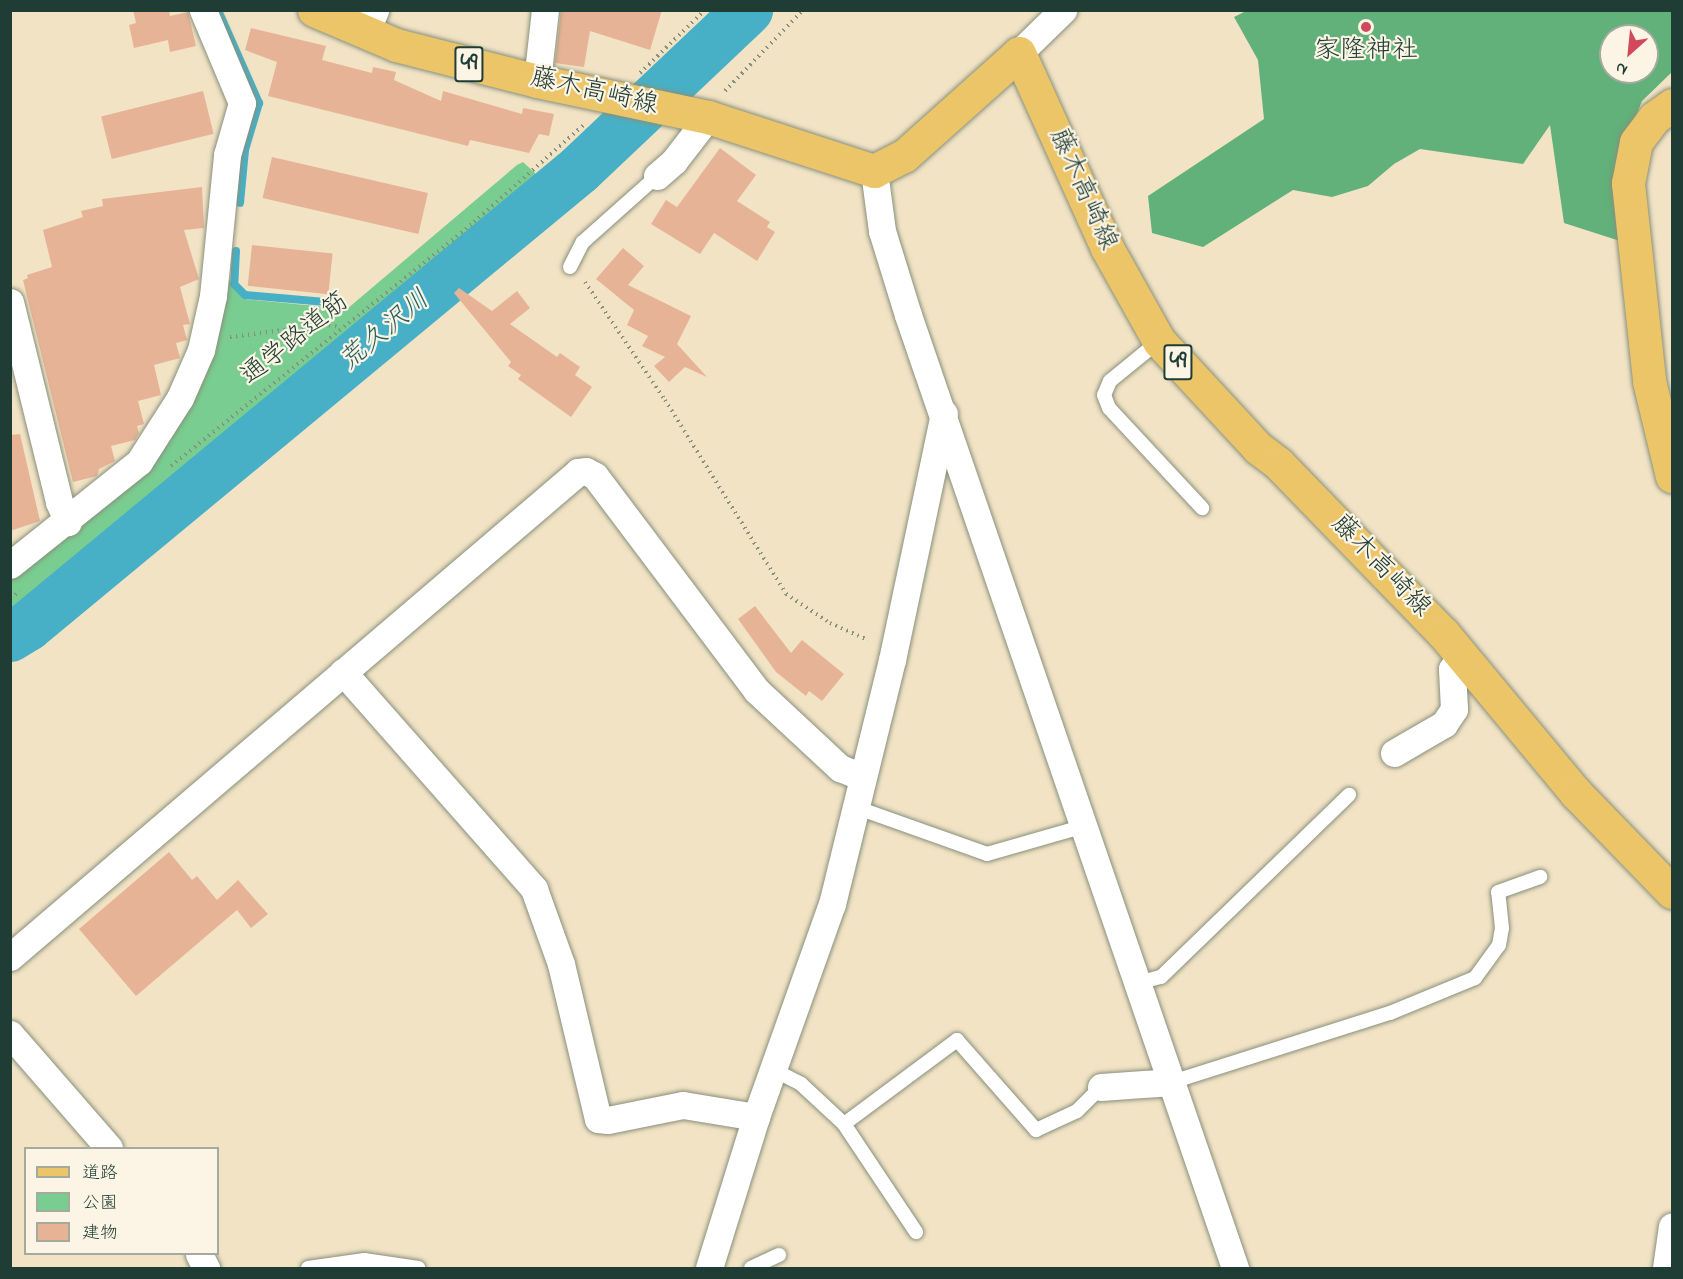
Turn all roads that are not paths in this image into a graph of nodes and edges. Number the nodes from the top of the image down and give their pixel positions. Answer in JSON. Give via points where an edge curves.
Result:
{"nodes":[{"id":1,"x":203,"y":10,"type":"edge"},
{"id":2,"x":314,"y":10,"type":"edge"},
{"id":3,"x":545,"y":10,"type":"edge"},
{"id":4,"x":1063,"y":10,"type":"edge"},
{"id":5,"x":370,"y":22,"type":"edge"},
{"id":6,"x":1018,"y":53,"type":"junction"},
{"id":7,"x":537,"y":81,"type":"junction"},
{"id":8,"x":1672,"y":105,"type":"edge"},
{"id":9,"x":701,"y":117,"type":"junction"},
{"id":10,"x":874,"y":171,"type":"junction"},
{"id":11,"x":657,"y":176,"type":"joint"},
{"id":12,"x":570,"y":267,"type":"road end"},
{"id":13,"x":10,"y":302,"type":"edge"},
{"id":14,"x":14,"y":332,"type":"edge"},
{"id":15,"x":1159,"y":341,"type":"junction"},
{"id":16,"x":944,"y":413,"type":"junction"},
{"id":17,"x":1672,"y":476,"type":"edge"},
{"id":18,"x":1202,"y":508,"type":"dead end"},
{"id":19,"x":68,"y":522,"type":"junction"},
{"id":20,"x":17,"y":576,"type":"edge"},
{"id":21,"x":1462,"y":655,"type":"junction"},
{"id":22,"x":342,"y":672,"type":"junction"},
{"id":23,"x":1394,"y":753,"type":"dead end"},
{"id":24,"x":862,"y":777,"type":"junction"},
{"id":25,"x":1349,"y":795,"type":"dead end"},
{"id":26,"x":855,"y":807,"type":"junction"},
{"id":27,"x":1081,"y":827,"type":"junction"},
{"id":28,"x":1540,"y":877,"type":"dead end"},
{"id":29,"x":1672,"y":892,"type":"edge"},
{"id":30,"x":10,"y":957,"type":"edge"},
{"id":31,"x":1138,"y":983,"type":"junction"},
{"id":32,"x":10,"y":1034,"type":"edge"},
{"id":33,"x":772,"y":1070,"type":"junction"},
{"id":34,"x":1172,"y":1082,"type":"junction"},
{"id":35,"x":1101,"y":1087,"type":"joint"},
{"id":36,"x":756,"y":1117,"type":"junction"},
{"id":37,"x":844,"y":1124,"type":"junction"},
{"id":38,"x":107,"y":1147,"type":"edge"},
{"id":39,"x":1672,"y":1226,"type":"edge"},
{"id":40,"x":916,"y":1233,"type":"dead end"},
{"id":41,"x":779,"y":1254,"type":"dead end"},
{"id":42,"x":199,"y":1255,"type":"edge"},
{"id":43,"x":206,"y":1269,"type":"edge"},
{"id":44,"x":308,"y":1269,"type":"edge"},
{"id":45,"x":418,"y":1269,"type":"edge"},
{"id":46,"x":709,"y":1269,"type":"edge"},
{"id":47,"x":751,"y":1269,"type":"edge"},
{"id":48,"x":1235,"y":1269,"type":"edge"},
{"id":49,"x":1665,"y":1269,"type":"edge"}],
"edges":[{"from":1,"to":19,"type":"street","via":[[242,103],[227,155],[209,319],[191,374],[156,438],[127,474]]},
{"from":2,"to":5,"type":"main road","name":"藤木高崎線","number":"49"},
{"from":3,"to":7,"type":"street"},
{"from":4,"to":6,"type":"street"},
{"from":5,"to":7,"type":"main road","name":"藤木高崎線","number":"49"},
{"from":6,"to":10,"type":"main road","via":[[904,156]]},
{"from":6,"to":15,"type":"main road","name":"藤木高崎線","number":"49","via":[[1107,249]]},
{"from":7,"to":9,"type":"main road","name":"藤木高崎線","number":"49","via":[[631,89]]},
{"from":8,"to":17,"type":"main road","via":[[1654,118],[1636,142],[1628,183],[1648,381]]},
{"from":9,"to":10,"type":"main road","name":"藤木高崎線","number":"49"},
{"from":9,"to":11,"type":"street","via":[[674,161]]},
{"from":10,"to":16,"type":"street","via":[[882,231]]},
{"from":11,"to":12,"type":"lane","via":[[583,242]]},
{"from":13,"to":14,"type":"street"},
{"from":14,"to":19,"type":"street","via":[[59,502]]},
{"from":15,"to":18,"type":"lane","via":[[1110,381],[1104,395],[1109,408]]},
{"from":15,"to":21,"type":"main road","name":"藤木高崎線","number":"49"},
{"from":16,"to":24,"type":"street"},
{"from":16,"to":27,"type":"street"},
{"from":19,"to":20,"type":"street"},
{"from":21,"to":23,"type":"street","via":[[1452,669],[1454,710],[1444,724]]},
{"from":21,"to":29,"type":"main road","name":"藤木高崎線","number":"49","via":[[1576,792]]},
{"from":22,"to":24,"type":"street","via":[[578,472],[586,471],[595,476],[654,550],[756,690],[840,768]]},
{"from":22,"to":30,"type":"street"},
{"from":22,"to":36,"type":"street","via":[[534,889],[561,964],[598,1119],[683,1105]]},
{"from":24,"to":26,"type":"street"},
{"from":25,"to":31,"type":"lane","via":[[1161,977]]},
{"from":26,"to":27,"type":"lane","via":[[987,854]]},
{"from":26,"to":33,"type":"street","via":[[832,904]]},
{"from":27,"to":31,"type":"street"},
{"from":28,"to":34,"type":"lane","via":[[1498,892],[1502,928],[1499,945],[1475,978],[1390,1013]]},
{"from":31,"to":34,"type":"street"},
{"from":32,"to":38,"type":"street"},
{"from":33,"to":36,"type":"street"},
{"from":33,"to":37,"type":"lane","via":[[801,1084]]},
{"from":34,"to":35,"type":"street"},
{"from":34,"to":48,"type":"street"},
{"from":35,"to":37,"type":"lane","via":[[1077,1110],[1036,1131],[957,1040]]},
{"from":36,"to":46,"type":"street"},
{"from":37,"to":40,"type":"lane"},
{"from":39,"to":49,"type":"street"},
{"from":41,"to":47,"type":"lane"},
{"from":42,"to":43,"type":"street"},
{"from":44,"to":45,"type":"lane","via":[[364,1260]]}]}
